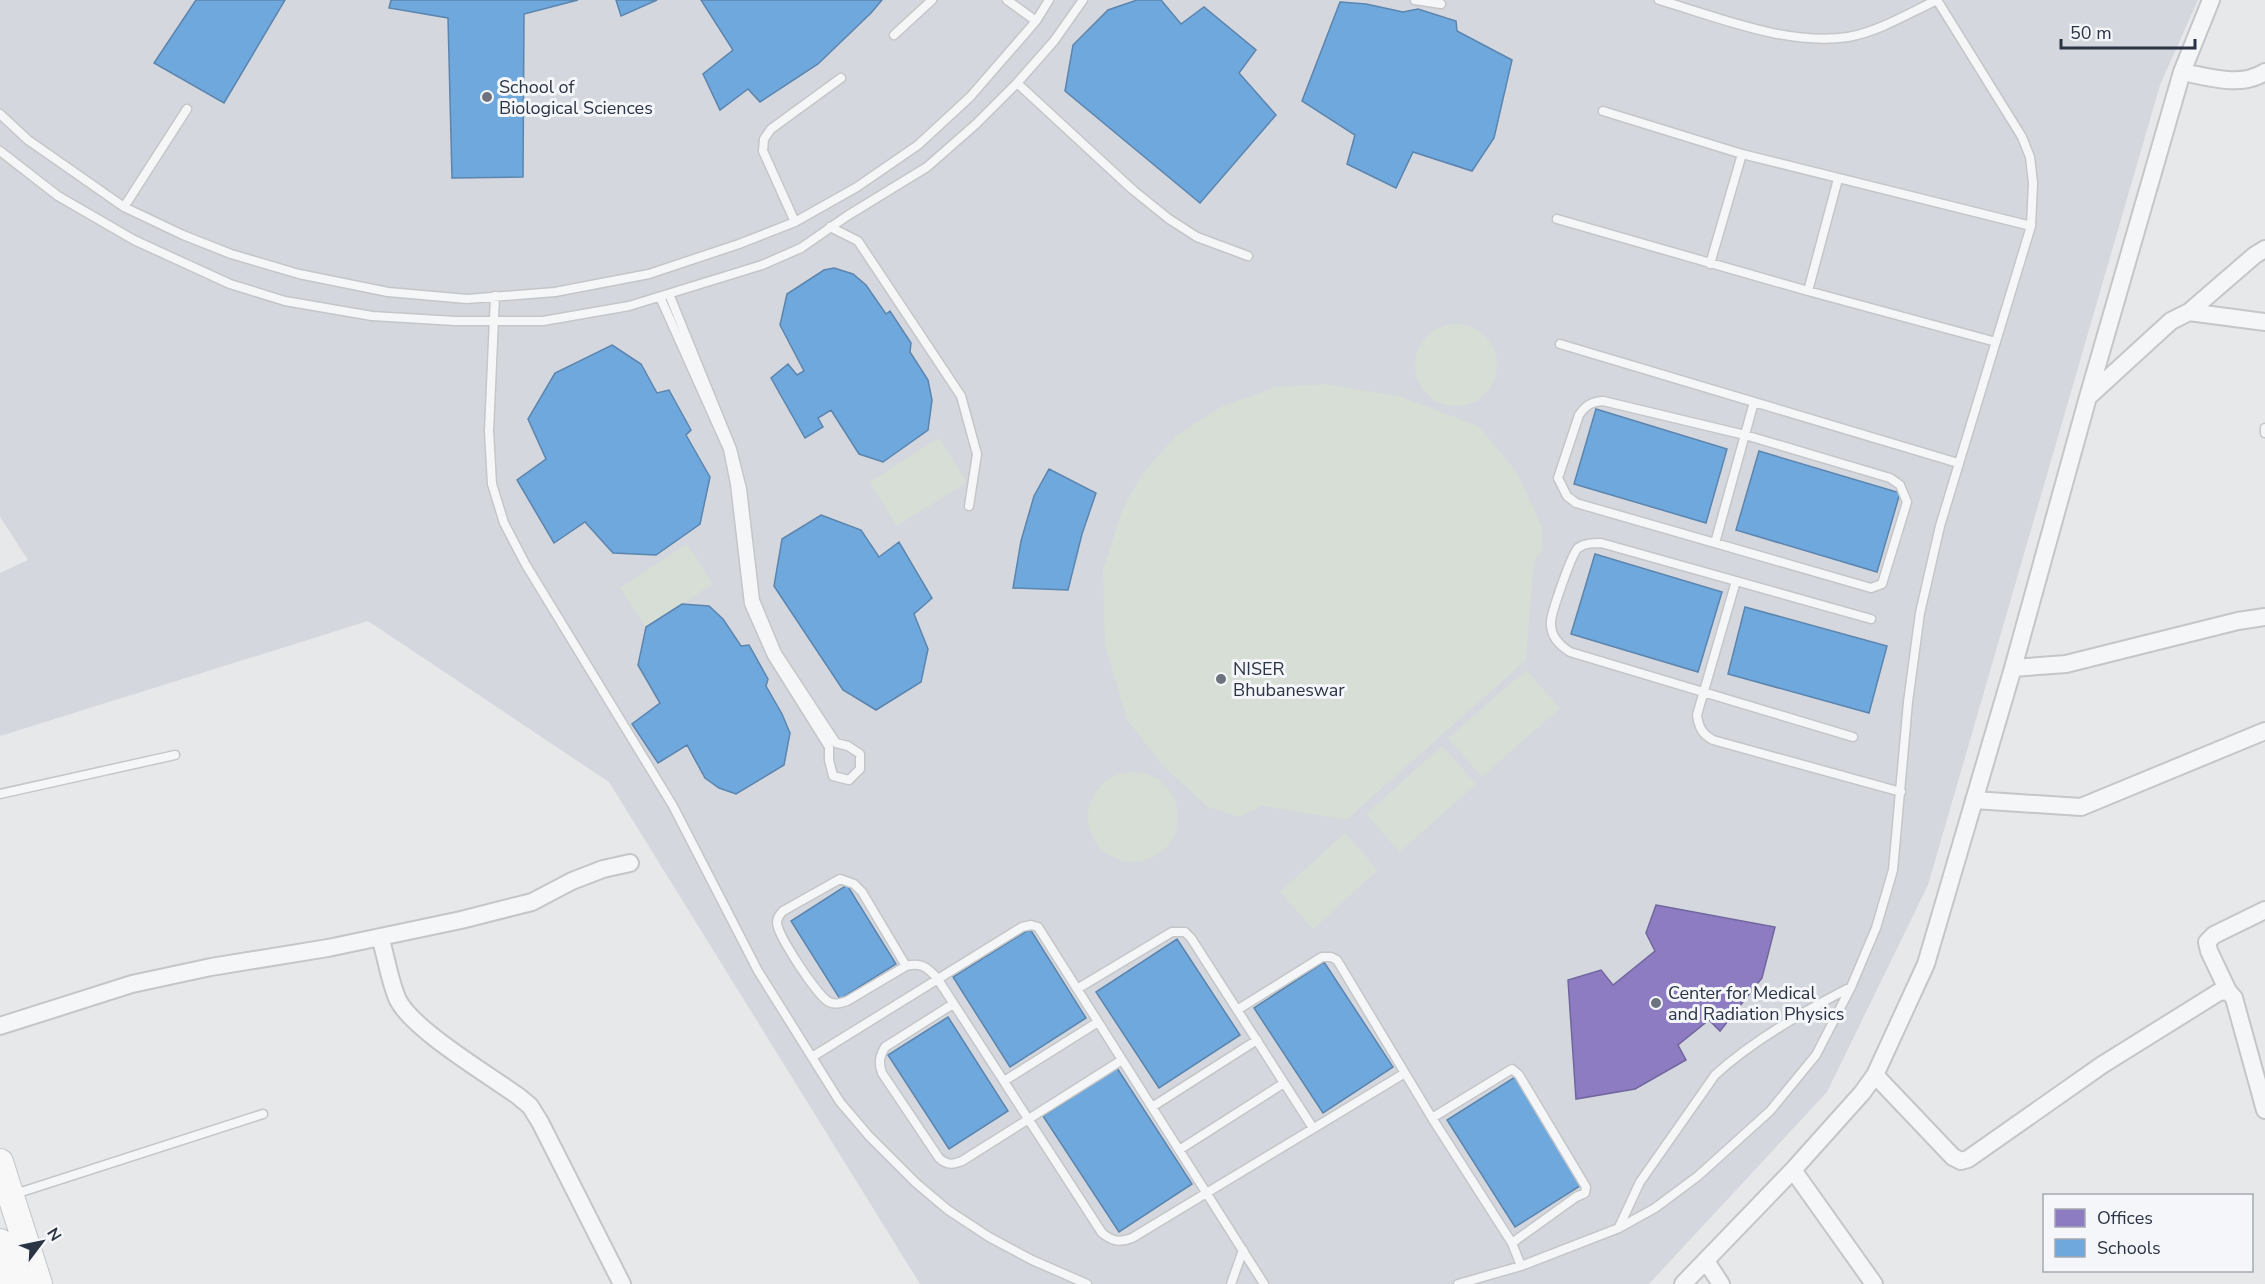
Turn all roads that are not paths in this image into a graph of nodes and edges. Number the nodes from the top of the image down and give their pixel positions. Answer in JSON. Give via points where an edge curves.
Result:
{"nodes":[{"id":1,"x":932,"y":0,"type":"edge"},
{"id":2,"x":1007,"y":0,"type":"edge"},
{"id":3,"x":1049,"y":0,"type":"edge"},
{"id":4,"x":1083,"y":0,"type":"edge"},
{"id":5,"x":1415,"y":0,"type":"edge"},
{"id":6,"x":1659,"y":0,"type":"edge"},
{"id":7,"x":1937,"y":0,"type":"edge"},
{"id":8,"x":2211,"y":0,"type":"edge"},
{"id":9,"x":1441,"y":4,"type":"dead end"},
{"id":10,"x":1036,"y":21,"type":"junction"},
{"id":11,"x":894,"y":35,"type":"dead end"},
{"id":12,"x":2182,"y":72,"type":"junction"},
{"id":13,"x":2265,"y":72,"type":"edge"},
{"id":14,"x":841,"y":78,"type":"dead end"},
{"id":15,"x":1017,"y":83,"type":"junction"},
{"id":16,"x":187,"y":109,"type":"dead end"},
{"id":17,"x":1603,"y":111,"type":"dead end"},
{"id":18,"x":0,"y":114,"type":"edge"},
{"id":19,"x":0,"y":151,"type":"edge"},
{"id":20,"x":1742,"y":154,"type":"junction"},
{"id":21,"x":1838,"y":179,"type":"junction"},
{"id":22,"x":124,"y":207,"type":"junction"},
{"id":23,"x":1557,"y":219,"type":"dead end"},
{"id":24,"x":795,"y":222,"type":"junction"},
{"id":25,"x":2031,"y":226,"type":"junction"},
{"id":26,"x":830,"y":227,"type":"junction"},
{"id":27,"x":2265,"y":249,"type":"edge"},
{"id":28,"x":1248,"y":256,"type":"dead end"},
{"id":29,"x":1710,"y":264,"type":"junction"},
{"id":30,"x":1808,"y":291,"type":"junction"},
{"id":31,"x":665,"y":295,"type":"junction"},
{"id":32,"x":495,"y":296,"type":"junction"},
{"id":33,"x":2189,"y":312,"type":"junction"},
{"id":34,"x":495,"y":321,"type":"junction"},
{"id":35,"x":2265,"y":322,"type":"edge"},
{"id":36,"x":1996,"y":342,"type":"junction"},
{"id":37,"x":1560,"y":344,"type":"dead end"},
{"id":38,"x":2088,"y":397,"type":"junction"},
{"id":39,"x":1754,"y":402,"type":"junction"},
{"id":40,"x":1745,"y":435,"type":"junction"},
{"id":41,"x":1958,"y":463,"type":"junction"},
{"id":42,"x":969,"y":506,"type":"dead end"},
{"id":43,"x":1715,"y":543,"type":"junction"},
{"id":44,"x":1736,"y":581,"type":"junction"},
{"id":45,"x":2265,"y":617,"type":"edge"},
{"id":46,"x":1871,"y":619,"type":"dead end"},
{"id":47,"x":2013,"y":668,"type":"junction"},
{"id":48,"x":1704,"y":693,"type":"junction"},
{"id":49,"x":2265,"y":731,"type":"edge"},
{"id":50,"x":1853,"y":737,"type":"dead end"},
{"id":51,"x":175,"y":755,"type":"dead end"},
{"id":52,"x":1901,"y":792,"type":"junction"},
{"id":53,"x":0,"y":794,"type":"edge"},
{"id":54,"x":1974,"y":800,"type":"junction"},
{"id":55,"x":630,"y":863,"type":"dead end"},
{"id":56,"x":2265,"y":910,"type":"edge"},
{"id":57,"x":380,"y":937,"type":"junction"},
{"id":58,"x":906,"y":966,"type":"junction"},
{"id":59,"x":937,"y":978,"type":"junction"},
{"id":60,"x":1851,"y":987,"type":"junction"},
{"id":61,"x":1077,"y":989,"type":"junction"},
{"id":62,"x":2228,"y":991,"type":"junction"},
{"id":63,"x":953,"y":1004,"type":"junction"},
{"id":64,"x":1237,"y":1010,"type":"junction"},
{"id":65,"x":1098,"y":1022,"type":"junction"},
{"id":66,"x":0,"y":1026,"type":"edge"},
{"id":67,"x":1257,"y":1040,"type":"junction"},
{"id":68,"x":812,"y":1057,"type":"junction"},
{"id":69,"x":1122,"y":1060,"type":"junction"},
{"id":70,"x":1405,"y":1073,"type":"junction"},
{"id":71,"x":1875,"y":1075,"type":"junction"},
{"id":72,"x":1004,"y":1082,"type":"junction"},
{"id":73,"x":1284,"y":1083,"type":"junction"},
{"id":74,"x":1152,"y":1107,"type":"junction"},
{"id":75,"x":2265,"y":1110,"type":"edge"},
{"id":76,"x":263,"y":1114,"type":"dead end"},
{"id":77,"x":1432,"y":1118,"type":"junction"},
{"id":78,"x":1028,"y":1120,"type":"junction"},
{"id":79,"x":1313,"y":1128,"type":"junction"},
{"id":80,"x":1179,"y":1150,"type":"junction"},
{"id":81,"x":0,"y":1162,"type":"edge"},
{"id":82,"x":1793,"y":1170,"type":"junction"},
{"id":83,"x":1207,"y":1194,"type":"junction"},
{"id":84,"x":11,"y":1196,"type":"junction"},
{"id":85,"x":1619,"y":1228,"type":"junction"},
{"id":86,"x":0,"y":1242,"type":"edge"},
{"id":87,"x":1512,"y":1243,"type":"junction"},
{"id":88,"x":1243,"y":1250,"type":"junction"},
{"id":89,"x":1707,"y":1260,"type":"junction"},
{"id":90,"x":1521,"y":1266,"type":"junction"},
{"id":91,"x":13,"y":1284,"type":"edge"},
{"id":92,"x":39,"y":1284,"type":"edge"},
{"id":93,"x":622,"y":1284,"type":"edge"},
{"id":94,"x":1087,"y":1284,"type":"edge"},
{"id":95,"x":1231,"y":1284,"type":"edge"},
{"id":96,"x":1264,"y":1284,"type":"edge"},
{"id":97,"x":1458,"y":1284,"type":"edge"},
{"id":98,"x":1683,"y":1284,"type":"edge"},
{"id":99,"x":1721,"y":1284,"type":"edge"},
{"id":100,"x":1874,"y":1284,"type":"edge"}],
"edges":[{"from":1,"to":11,"type":"lane"},
{"from":2,"to":10,"type":"lane"},
{"from":3,"to":10,"type":"lane"},
{"from":4,"to":15,"type":"lane"},
{"from":5,"to":9,"type":"lane"},
{"from":6,"to":7,"type":"lane","via":[[1773,33],[1823,39],[1850,37]]},
{"from":7,"to":25,"type":"lane","via":[[2022,136],[2030,157],[2033,183]]},
{"from":8,"to":12,"type":"street"},
{"from":10,"to":24,"type":"lane","via":[[970,97],[918,145],[857,187]]},
{"from":12,"to":13,"type":"street","via":[[2241,81]]},
{"from":12,"to":38,"type":"street"},
{"from":14,"to":24,"type":"lane","via":[[771,129],[764,139],[763,151]]},
{"from":15,"to":26,"type":"lane","via":[[927,167]]},
{"from":15,"to":28,"type":"lane","via":[[1169,219],[1197,237]]},
{"from":16,"to":22,"type":"lane"},
{"from":17,"to":20,"type":"lane"},
{"from":18,"to":22,"type":"lane","via":[[28,140]]},
{"from":19,"to":34,"type":"lane","via":[[58,196],[134,240],[230,284],[285,301],[372,316]]},
{"from":20,"to":21,"type":"lane"},
{"from":20,"to":29,"type":"lane"},
{"from":21,"to":25,"type":"lane"},
{"from":21,"to":30,"type":"lane"},
{"from":22,"to":32,"type":"lane","via":[[212,246],[299,274],[388,292],[467,299]]},
{"from":23,"to":29,"type":"lane"},
{"from":24,"to":32,"type":"lane","via":[[649,274],[555,291]]},
{"from":25,"to":36,"type":"lane"},
{"from":26,"to":31,"type":"lane","via":[[801,248],[762,265]]},
{"from":26,"to":42,"type":"lane","via":[[858,241],[961,396],[977,454]]},
{"from":27,"to":33,"type":"street"},
{"from":29,"to":30,"type":"lane"},
{"from":30,"to":36,"type":"lane"},
{"from":31,"to":31,"type":"lane","via":[[732,449],[742,489],[755,600],[777,653],[836,743],[860,754],[860,769],[849,780],[833,776],[829,747],[772,656],[749,604],[728,449]]},
{"from":31,"to":34,"type":"lane","via":[[629,306],[543,321]]},
{"from":32,"to":34,"type":"lane"},
{"from":33,"to":35,"type":"street"},
{"from":33,"to":38,"type":"street","via":[[2171,321]]},
{"from":34,"to":68,"type":"lane","via":[[489,431],[492,484],[504,523],[673,806],[758,971]]},
{"from":36,"to":41,"type":"lane"},
{"from":37,"to":39,"type":"lane"},
{"from":38,"to":47,"type":"street"},
{"from":39,"to":40,"type":"lane"},
{"from":39,"to":41,"type":"lane"},
{"from":40,"to":43,"type":"lane"},
{"from":40,"to":43,"type":"lane","via":[[1603,401],[1593,402],[1584,406],[1579,415],[1558,478],[1576,503]]},
{"from":40,"to":43,"type":"lane","via":[[1890,478],[1899,485],[1907,502],[1885,579],[1877,587]]},
{"from":41,"to":52,"type":"lane","via":[[1920,614]]},
{"from":44,"to":46,"type":"lane"},
{"from":44,"to":48,"type":"lane"},
{"from":44,"to":48,"type":"lane","via":[[1601,543],[1588,543],[1578,548],[1571,559],[1550,621],[1558,645],[1570,652]]},
{"from":45,"to":47,"type":"street","via":[[2066,664]]},
{"from":47,"to":54,"type":"street"},
{"from":48,"to":50,"type":"lane"},
{"from":48,"to":52,"type":"lane","via":[[1697,715],[1703,735]]},
{"from":49,"to":54,"type":"street","via":[[2081,807]]},
{"from":51,"to":53,"type":"lane"},
{"from":52,"to":60,"type":"lane","via":[[1893,870],[1876,928]]},
{"from":54,"to":71,"type":"street","via":[[1926,964]]},
{"from":55,"to":57,"type":"street","via":[[572,881],[532,902]]},
{"from":56,"to":62,"type":"street","via":[[2206,942]]},
{"from":57,"to":66,"type":"street","via":[[132,984]]},
{"from":57,"to":93,"type":"street","via":[[398,1000],[407,1013],[530,1106]]},
{"from":58,"to":58,"type":"lane","via":[[862,892],[848,880],[840,879],[778,917],[782,938],[828,1002],[848,1001]]},
{"from":58,"to":59,"type":"lane","via":[[921,965]]},
{"from":59,"to":61,"type":"lane","via":[[1031,925],[1038,927]]},
{"from":59,"to":63,"type":"lane"},
{"from":59,"to":68,"type":"lane"},
{"from":60,"to":85,"type":"lane","via":[[1816,1055],[1770,1111],[1698,1176],[1654,1209]]},
{"from":60,"to":85,"type":"lane","via":[[1797,1017],[1715,1075],[1641,1182]]},
{"from":61,"to":64,"type":"lane","via":[[1179,931],[1191,938]]},
{"from":61,"to":65,"type":"lane"},
{"from":62,"to":71,"type":"street","via":[[2219,992],[2102,1065],[1961,1161]]},
{"from":62,"to":75,"type":"street","via":[[2234,998]]},
{"from":63,"to":72,"type":"lane"},
{"from":63,"to":78,"type":"lane","via":[[885,1047],[879,1063],[882,1072],[946,1164],[962,1161]]},
{"from":64,"to":67,"type":"lane"},
{"from":64,"to":70,"type":"lane","via":[[1322,957],[1331,957],[1337,960]]},
{"from":65,"to":69,"type":"lane"},
{"from":65,"to":72,"type":"lane"},
{"from":67,"to":73,"type":"lane"},
{"from":67,"to":74,"type":"lane"},
{"from":68,"to":94,"type":"lane","via":[[869,1136],[948,1210],[1032,1260]]},
{"from":69,"to":74,"type":"lane"},
{"from":69,"to":78,"type":"lane"},
{"from":70,"to":77,"type":"lane"},
{"from":70,"to":79,"type":"lane"},
{"from":71,"to":82,"type":"street"},
{"from":72,"to":78,"type":"lane"},
{"from":73,"to":79,"type":"lane"},
{"from":73,"to":80,"type":"lane"},
{"from":74,"to":80,"type":"lane"},
{"from":76,"to":84,"type":"lane"},
{"from":77,"to":87,"type":"lane"},
{"from":77,"to":87,"type":"lane","via":[[1512,1069],[1519,1075],[1586,1193]]},
{"from":78,"to":83,"type":"lane","via":[[1102,1233],[1111,1240],[1122,1242],[1132,1238]]},
{"from":79,"to":83,"type":"lane"},
{"from":80,"to":83,"type":"lane"},
{"from":81,"to":84,"type":"main road"},
{"from":82,"to":89,"type":"street"},
{"from":82,"to":100,"type":"street"},
{"from":83,"to":88,"type":"lane"},
{"from":84,"to":92,"type":"main road"},
{"from":85,"to":90,"type":"lane"},
{"from":86,"to":91,"type":"main road"},
{"from":87,"to":90,"type":"lane"},
{"from":88,"to":95,"type":"lane"},
{"from":88,"to":96,"type":"lane"},
{"from":89,"to":98,"type":"street"},
{"from":89,"to":99,"type":"street"},
{"from":90,"to":97,"type":"lane"}]}
